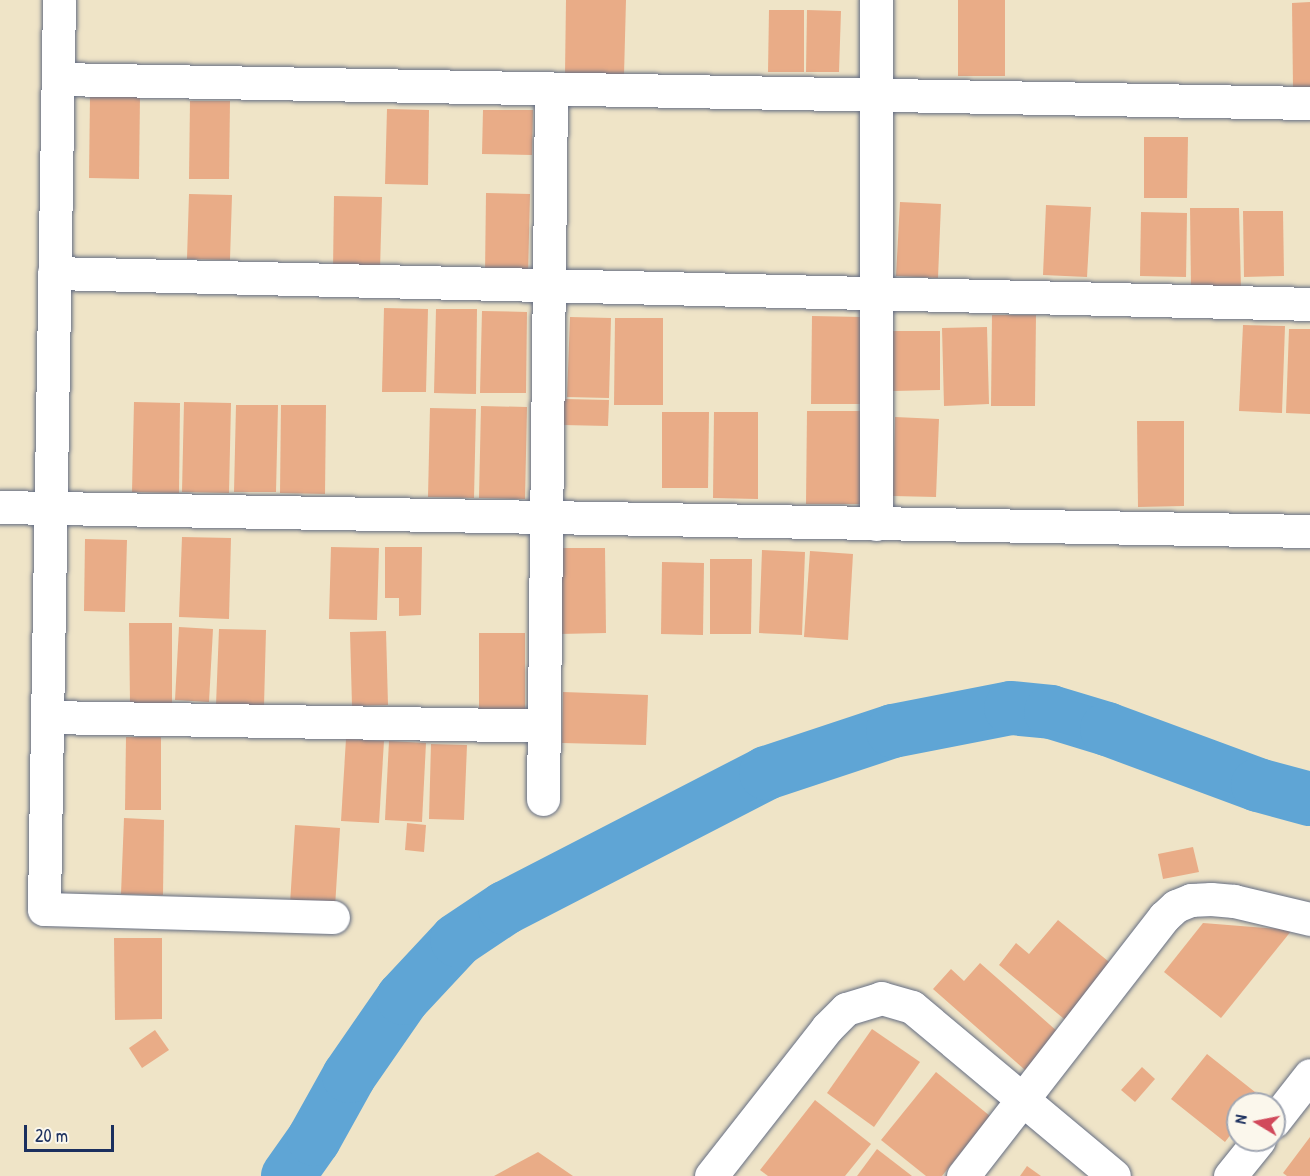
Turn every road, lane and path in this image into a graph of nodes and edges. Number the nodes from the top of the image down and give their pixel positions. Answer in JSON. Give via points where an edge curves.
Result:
{"nodes":[{"id":1,"x":59,"y":0,"type":"edge"},
{"id":2,"x":876,"y":0,"type":"edge"},
{"id":3,"x":57,"y":79,"type":"junction"},
{"id":4,"x":551,"y":88,"type":"junction"},
{"id":5,"x":876,"y":95,"type":"junction"},
{"id":6,"x":1310,"y":103,"type":"edge"},
{"id":7,"x":54,"y":273,"type":"junction"},
{"id":8,"x":549,"y":285,"type":"junction"},
{"id":9,"x":876,"y":293,"type":"junction"},
{"id":10,"x":1310,"y":304,"type":"edge"},
{"id":11,"x":0,"y":507,"type":"edge"},
{"id":12,"x":50,"y":508,"type":"junction"},
{"id":13,"x":546,"y":518,"type":"junction"},
{"id":14,"x":876,"y":524,"type":"junction"},
{"id":15,"x":1310,"y":531,"type":"edge"},
{"id":16,"x":47,"y":717,"type":"junction"},
{"id":17,"x":544,"y":726,"type":"junction"},
{"id":18,"x":543,"y":800,"type":"dead end"},
{"id":19,"x":333,"y":917,"type":"dead end"},
{"id":20,"x":1310,"y":918,"type":"edge"},
{"id":21,"x":1310,"y":1076,"type":"edge"},
{"id":22,"x":1023,"y":1100,"type":"junction"},
{"id":23,"x":1286,"y":1106,"type":"edge"},
{"id":24,"x":1249,"y":1152,"type":"edge"},
{"id":25,"x":711,"y":1176,"type":"edge"},
{"id":26,"x":963,"y":1176,"type":"edge"},
{"id":27,"x":1114,"y":1176,"type":"edge"},
{"id":28,"x":1230,"y":1176,"type":"edge"}],
"edges":[{"from":1,"to":3,"type":"street"},
{"from":2,"to":5,"type":"street"},
{"from":3,"to":4,"type":"street"},
{"from":3,"to":7,"type":"street"},
{"from":4,"to":5,"type":"street"},
{"from":4,"to":8,"type":"street"},
{"from":5,"to":6,"type":"street"},
{"from":5,"to":9,"type":"street"},
{"from":7,"to":8,"type":"street"},
{"from":7,"to":12,"type":"street"},
{"from":8,"to":9,"type":"street"},
{"from":8,"to":13,"type":"street"},
{"from":9,"to":10,"type":"street"},
{"from":9,"to":14,"type":"street"},
{"from":11,"to":12,"type":"street"},
{"from":12,"to":13,"type":"street"},
{"from":12,"to":16,"type":"street"},
{"from":13,"to":14,"type":"street"},
{"from":13,"to":17,"type":"street"},
{"from":14,"to":15,"type":"street"},
{"from":16,"to":17,"type":"street"},
{"from":16,"to":19,"type":"street","via":[[44,909]]},
{"from":17,"to":18,"type":"street"},
{"from":20,"to":22,"type":"street","via":[[1222,900],[1191,900],[1176,906]]},
{"from":21,"to":23,"type":"street"},
{"from":22,"to":25,"type":"street","via":[[912,1007],[881,998],[864,1001],[846,1009],[827,1028]]},
{"from":22,"to":26,"type":"street"},
{"from":22,"to":27,"type":"street"},
{"from":24,"to":28,"type":"street"}]}
